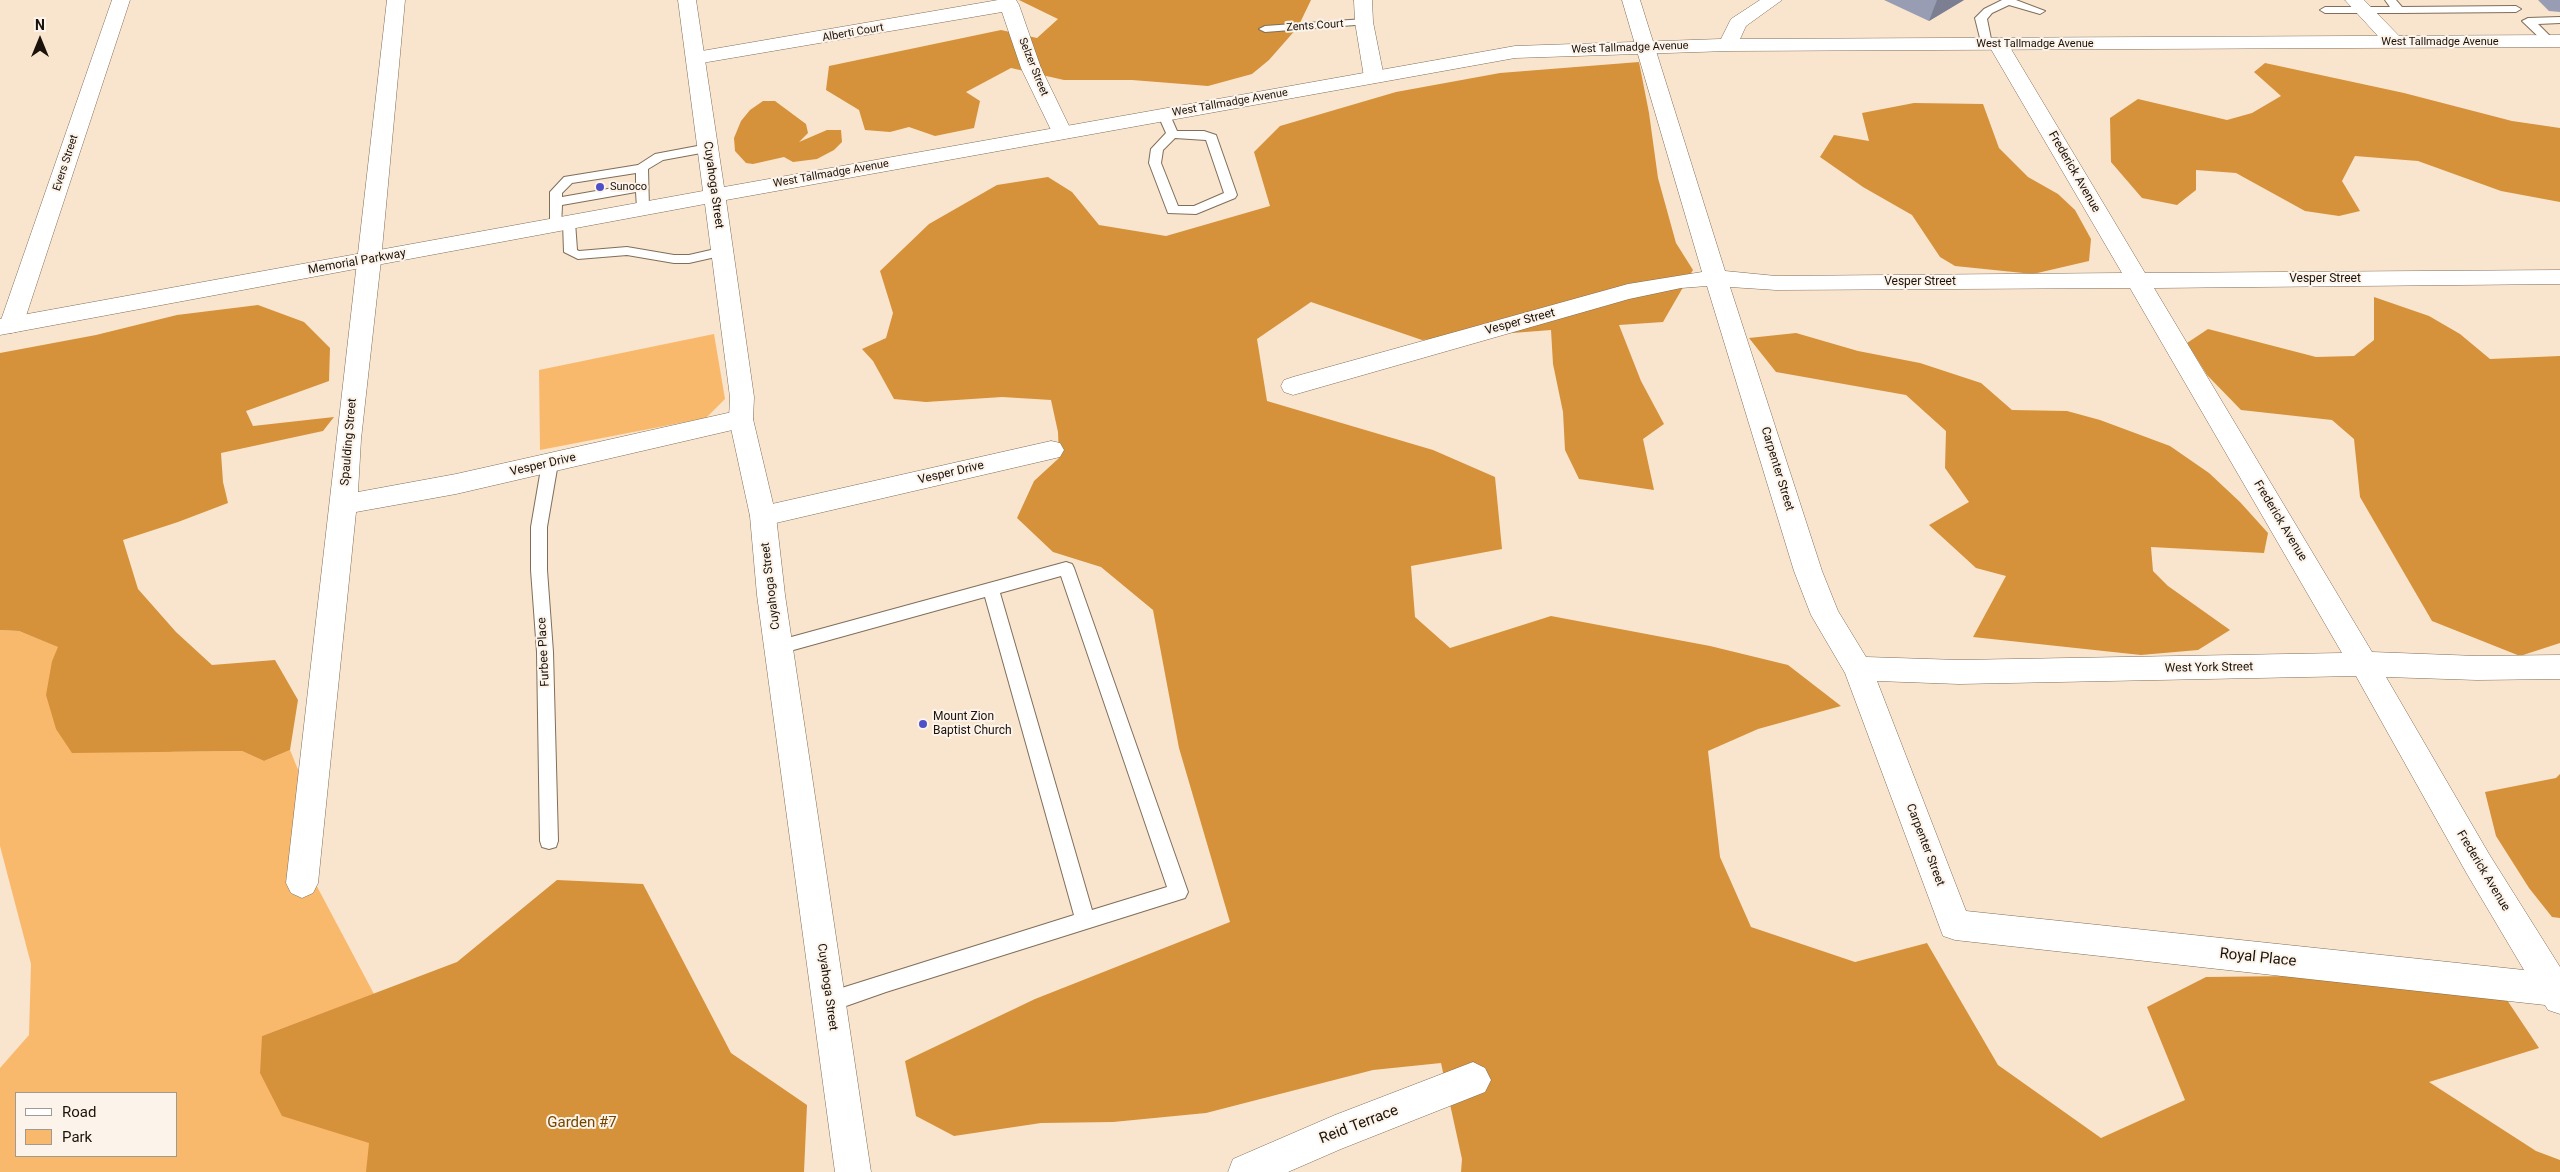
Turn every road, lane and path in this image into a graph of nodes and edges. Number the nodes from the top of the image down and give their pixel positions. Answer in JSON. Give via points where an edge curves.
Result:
{"nodes":[{"id":1,"x":120,"y":0,"type":"edge"},
{"id":2,"x":396,"y":0,"type":"edge"},
{"id":3,"x":687,"y":0,"type":"edge"},
{"id":4,"x":1364,"y":0,"type":"edge"},
{"id":5,"x":1631,"y":0,"type":"edge"},
{"id":6,"x":1773,"y":0,"type":"edge"},
{"id":7,"x":2390,"y":0,"type":"edge"},
{"id":8,"x":2506,"y":0,"type":"edge"},
{"id":9,"x":2009,"y":1,"type":"edge"},
{"id":10,"x":1009,"y":3,"type":"edge"},
{"id":11,"x":2359,"y":5,"type":"edge"},
{"id":12,"x":2516,"y":9,"type":"junction"},
{"id":13,"x":2325,"y":10,"type":"dead end"},
{"id":14,"x":2399,"y":10,"type":"junction"},
{"id":15,"x":2040,"y":11,"type":"dead end"},
{"id":16,"x":2560,"y":20,"type":"edge"},
{"id":17,"x":2528,"y":21,"type":"junction"},
{"id":18,"x":1364,"y":22,"type":"junction"},
{"id":19,"x":1265,"y":29,"type":"dead end"},
{"id":20,"x":2554,"y":41,"type":"edge"},
{"id":21,"x":2394,"y":42,"type":"junction"},
{"id":22,"x":1992,"y":44,"type":"junction"},
{"id":23,"x":1728,"y":45,"type":"junction"},
{"id":24,"x":1646,"y":46,"type":"junction"},
{"id":25,"x":696,"y":58,"type":"junction"},
{"id":26,"x":1374,"y":77,"type":"junction"},
{"id":27,"x":1164,"y":115,"type":"junction"},
{"id":28,"x":1062,"y":132,"type":"junction"},
{"id":29,"x":1172,"y":134,"type":"junction"},
{"id":30,"x":708,"y":148,"type":"junction"},
{"id":31,"x":642,"y":168,"type":"junction"},
{"id":32,"x":714,"y":195,"type":"junction"},
{"id":33,"x":643,"y":198,"type":"junction"},
{"id":34,"x":555,"y":202,"type":"junction"},
{"id":35,"x":562,"y":223,"type":"junction"},
{"id":36,"x":724,"y":251,"type":"junction"},
{"id":37,"x":370,"y":260,"type":"junction"},
{"id":38,"x":2560,"y":277,"type":"edge"},
{"id":39,"x":1715,"y":278,"type":"junction"},
{"id":40,"x":2138,"y":281,"type":"junction"},
{"id":41,"x":5,"y":326,"type":"edge"},
{"id":42,"x":1293,"y":386,"type":"dead end"},
{"id":43,"x":741,"y":419,"type":"junction"},
{"id":44,"x":1052,"y":450,"type":"dead end"},
{"id":45,"x":550,"y":463,"type":"junction"},
{"id":46,"x":344,"y":504,"type":"junction"},
{"id":47,"x":763,"y":516,"type":"junction"},
{"id":48,"x":991,"y":589,"type":"junction"},
{"id":49,"x":779,"y":647,"type":"junction"},
{"id":50,"x":2364,"y":664,"type":"junction"},
{"id":51,"x":2560,"y":667,"type":"edge"},
{"id":52,"x":1858,"y":669,"type":"junction"},
{"id":53,"x":549,"y":841,"type":"dead end"},
{"id":54,"x":302,"y":883,"type":"dead end"},
{"id":55,"x":1085,"y":920,"type":"junction"},
{"id":56,"x":1955,"y":925,"type":"joint"},
{"id":57,"x":2558,"y":992,"type":"edge"},
{"id":58,"x":829,"y":1002,"type":"junction"},
{"id":59,"x":1473,"y":1080,"type":"dead end"},
{"id":60,"x":853,"y":1172,"type":"edge"},
{"id":61,"x":1246,"y":1172,"type":"edge"}],
"edges":[{"from":1,"to":41,"type":"street","name":"Evers Street"},
{"from":2,"to":37,"type":"street","name":"Spaulding Street"},
{"from":3,"to":25,"type":"street","name":"Cuyahoga Street"},
{"from":4,"to":18,"type":"street"},
{"from":5,"to":24,"type":"street","name":"Carpenter Street"},
{"from":6,"to":23,"type":"street","via":[[1738,23]]},
{"from":7,"to":14,"type":"lane"},
{"from":8,"to":12,"type":"lane"},
{"from":9,"to":15,"type":"lane"},
{"from":9,"to":22,"type":"lane","via":[[1988,11],[1982,18]]},
{"from":10,"to":25,"type":"street","name":"Alberti Court"},
{"from":10,"to":28,"type":"street","name":"Selzer Street","via":[[1031,68]]},
{"from":11,"to":13,"type":"lane"},
{"from":11,"to":14,"type":"lane"},
{"from":11,"to":21,"type":"street"},
{"from":12,"to":14,"type":"lane"},
{"from":12,"to":17,"type":"lane"},
{"from":16,"to":17,"type":"lane"},
{"from":17,"to":20,"type":"lane"},
{"from":18,"to":19,"type":"lane","name":"Zents Court"},
{"from":18,"to":26,"type":"street"},
{"from":20,"to":21,"type":"street","name":"West Tallmadge Avenue"},
{"from":21,"to":22,"type":"street","name":"West Tallmadge Avenue"},
{"from":22,"to":23,"type":"street","name":"West Tallmadge Avenue"},
{"from":22,"to":40,"type":"street","name":"Frederick Avenue"},
{"from":23,"to":24,"type":"street","name":"West Tallmadge Avenue"},
{"from":24,"to":26,"type":"street","name":"West Tallmadge Avenue","via":[[1516,52]]},
{"from":24,"to":39,"type":"street","name":"Carpenter Street"},
{"from":25,"to":30,"type":"street","name":"Cuyahoga Street"},
{"from":26,"to":27,"type":"street","name":"West Tallmadge Avenue"},
{"from":27,"to":28,"type":"street","name":"West Tallmadge Avenue"},
{"from":27,"to":29,"type":"lane"},
{"from":28,"to":32,"type":"street","name":"West Tallmadge Avenue"},
{"from":29,"to":29,"type":"lane","via":[[1157,149],[1154,163],[1173,210],[1196,210],[1231,195],[1212,138]]},
{"from":30,"to":31,"type":"lane","via":[[659,157]]},
{"from":30,"to":32,"type":"street","name":"Cuyahoga Street"},
{"from":31,"to":33,"type":"lane"},
{"from":31,"to":34,"type":"lane","via":[[568,180],[556,192]]},
{"from":32,"to":33,"type":"street","name":"Memorial Parkway"},
{"from":32,"to":36,"type":"street","name":"Cuyahoga Street"},
{"from":33,"to":34,"type":"lane"},
{"from":33,"to":35,"type":"street","name":"Memorial Parkway"},
{"from":34,"to":35,"type":"lane"},
{"from":35,"to":36,"type":"lane","via":[[571,252],[578,255],[627,252],[674,260]]},
{"from":35,"to":37,"type":"street","name":"Memorial Parkway"},
{"from":36,"to":43,"type":"street","name":"Cuyahoga Street","via":[[741,389]]},
{"from":37,"to":41,"type":"street","name":"Memorial Parkway"},
{"from":37,"to":46,"type":"street","name":"Spaulding Street","via":[[358,343]]},
{"from":38,"to":40,"type":"street","name":"Vesper Street"},
{"from":39,"to":40,"type":"street","name":"Vesper Street","via":[[1776,283]]},
{"from":39,"to":42,"type":"street","name":"Vesper Street","via":[[1680,281],[1628,292]]},
{"from":39,"to":52,"type":"street","name":"Carpenter Street","via":[[1808,571],[1825,615]]},
{"from":40,"to":50,"type":"street","name":"Frederick Avenue"},
{"from":43,"to":45,"type":"street","name":"Vesper Drive"},
{"from":43,"to":47,"type":"street","name":"Cuyahoga Street"},
{"from":44,"to":47,"type":"street","name":"Vesper Drive"},
{"from":45,"to":46,"type":"street","name":"Vesper Drive"},
{"from":45,"to":53,"type":"lane","name":"Furbee Place","via":[[539,528]]},
{"from":46,"to":54,"type":"street","name":"Spaulding Street"},
{"from":47,"to":49,"type":"street","name":"Cuyahoga Street"},
{"from":48,"to":49,"type":"lane"},
{"from":48,"to":55,"type":"lane"},
{"from":48,"to":55,"type":"lane","via":[[1066,568],[1178,892]]},
{"from":49,"to":58,"type":"street","name":"Cuyahoga Street"},
{"from":50,"to":51,"type":"street","name":"West York Street"},
{"from":50,"to":52,"type":"street","name":"West York Street","via":[[1959,672]]},
{"from":50,"to":57,"type":"street","name":"Frederick Avenue","via":[[2478,864]]},
{"from":52,"to":56,"type":"street","name":"Carpenter Street"},
{"from":55,"to":58,"type":"lane"},
{"from":56,"to":57,"type":"street","name":"Royal Place"},
{"from":58,"to":60,"type":"street","name":"Cuyahoga Street"},
{"from":59,"to":61,"type":"street","name":"Reid Terrace","via":[[1335,1133]]}]}
